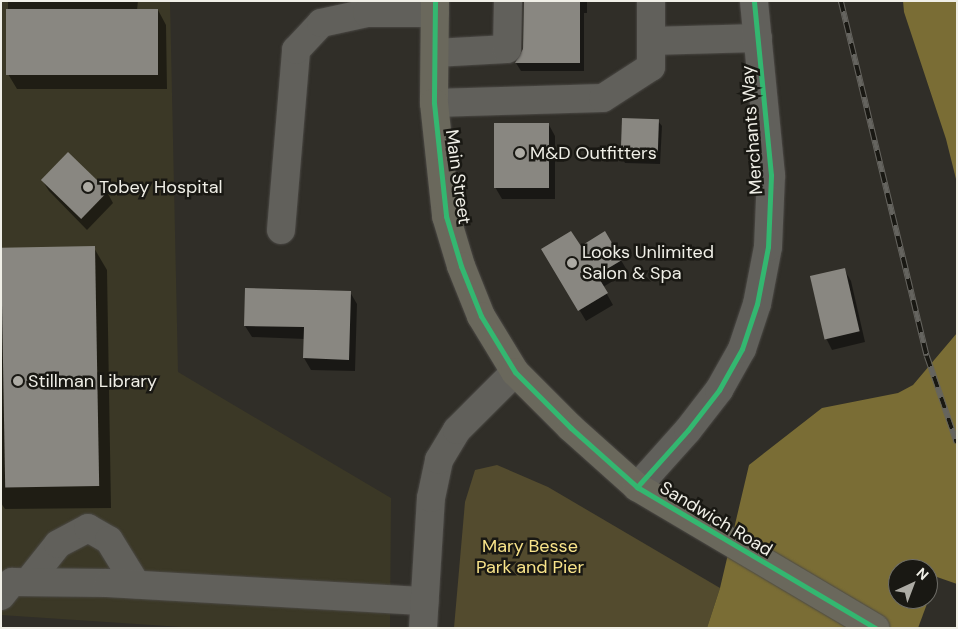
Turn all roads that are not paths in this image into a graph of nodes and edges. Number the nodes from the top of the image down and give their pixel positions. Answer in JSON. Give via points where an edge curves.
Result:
{"nodes":[{"id":1,"x":508,"y":1,"type":"edge"},
{"id":2,"x":651,"y":1,"type":"edge"},
{"id":3,"x":754,"y":1,"type":"edge"},
{"id":4,"x":435,"y":7,"type":"edge"},
{"id":5,"x":758,"y":38,"type":"junction"},
{"id":6,"x":651,"y":41,"type":"junction"},
{"id":7,"x":435,"y":53,"type":"junction"},
{"id":8,"x":434,"y":103,"type":"junction"},
{"id":9,"x":281,"y":230,"type":"dead end"},
{"id":10,"x":515,"y":372,"type":"junction"},
{"id":11,"x":637,"y":487,"type":"junction"},
{"id":12,"x":28,"y":582,"type":"junction"},
{"id":13,"x":136,"y":584,"type":"junction"},
{"id":14,"x":1,"y":596,"type":"edge"},
{"id":15,"x":424,"y":601,"type":"junction"},
{"id":16,"x":423,"y":628,"type":"edge"},
{"id":17,"x":875,"y":628,"type":"edge"}],
"edges":[{"from":1,"to":7,"type":"street","via":[[507,49]]},
{"from":2,"to":6,"type":"street"},
{"from":3,"to":5,"type":"street","name":"Merchants Way"},
{"from":4,"to":7,"type":"main road","name":"Main Street"},
{"from":4,"to":9,"type":"street","via":[[367,13],[321,23],[296,50]]},
{"from":5,"to":6,"type":"street"},
{"from":5,"to":11,"type":"street","name":"Merchants Way","via":[[771,175],[769,238],[756,304],[742,349],[718,390],[688,430]]},
{"from":6,"to":8,"type":"street","via":[[651,67],[603,98]]},
{"from":7,"to":8,"type":"main road","name":"Main Street"},
{"from":8,"to":10,"type":"main road","name":"Main Street","via":[[446,216],[461,266],[481,316]]},
{"from":10,"to":11,"type":"main road","name":"Sandwich Road","via":[[570,428]]},
{"from":10,"to":15,"type":"street","via":[[457,430],[439,460],[431,498]]},
{"from":11,"to":17,"type":"main road","name":"Sandwich Road"},
{"from":12,"to":13,"type":"street"},
{"from":12,"to":13,"type":"street","via":[[58,544],[88,528],[110,540]]},
{"from":12,"to":14,"type":"street","via":[[12,582]]},
{"from":13,"to":15,"type":"street"},
{"from":15,"to":16,"type":"street"}]}
